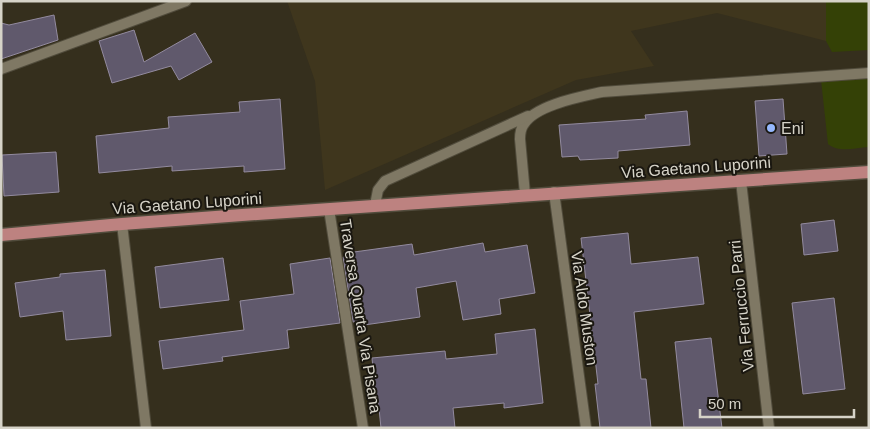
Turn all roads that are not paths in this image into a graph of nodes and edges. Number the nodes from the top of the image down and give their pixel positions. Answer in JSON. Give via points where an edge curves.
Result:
{"nodes":[{"id":1,"x":186,"y":1,"type":"edge"},
{"id":2,"x":1,"y":69,"type":"edge"},
{"id":3,"x":869,"y":73,"type":"edge"},
{"id":4,"x":533,"y":114,"type":"junction"},
{"id":5,"x":869,"y":172,"type":"edge"},
{"id":6,"x":741,"y":181,"type":"junction"},
{"id":7,"x":554,"y":192,"type":"junction"},
{"id":8,"x":525,"y":194,"type":"junction"},
{"id":9,"x":375,"y":205,"type":"junction"},
{"id":10,"x":329,"y":209,"type":"junction"},
{"id":11,"x":122,"y":224,"type":"junction"},
{"id":12,"x":1,"y":235,"type":"edge"},
{"id":13,"x":146,"y":428,"type":"edge"},
{"id":14,"x":363,"y":428,"type":"edge"},
{"id":15,"x":586,"y":428,"type":"edge"},
{"id":16,"x":770,"y":428,"type":"edge"}],
"edges":[{"from":1,"to":2,"type":"street"},
{"from":3,"to":4,"type":"street","via":[[602,92]]},
{"from":4,"to":8,"type":"street","via":[[523,124],[520,139]]},
{"from":4,"to":9,"type":"street","via":[[385,181],[378,190]]},
{"from":5,"to":6,"type":"main road","name":"Via Gaetano Luporini"},
{"from":6,"to":7,"type":"main road","name":"Via Gaetano Luporini"},
{"from":6,"to":16,"type":"street","name":"Via Ferruccio Parri"},
{"from":7,"to":8,"type":"main road","name":"Via Gaetano Luporini"},
{"from":7,"to":15,"type":"street","name":"Via Aldo Muston"},
{"from":8,"to":9,"type":"main road","name":"Via Gaetano Luporini"},
{"from":9,"to":10,"type":"main road","name":"Via Gaetano Luporini"},
{"from":10,"to":11,"type":"main road","name":"Via Gaetano Luporini"},
{"from":10,"to":14,"type":"street","name":"Traversa Quarta Via Pisana"},
{"from":11,"to":12,"type":"main road","name":"Via Gaetano Luporini"},
{"from":11,"to":13,"type":"street"}]}
